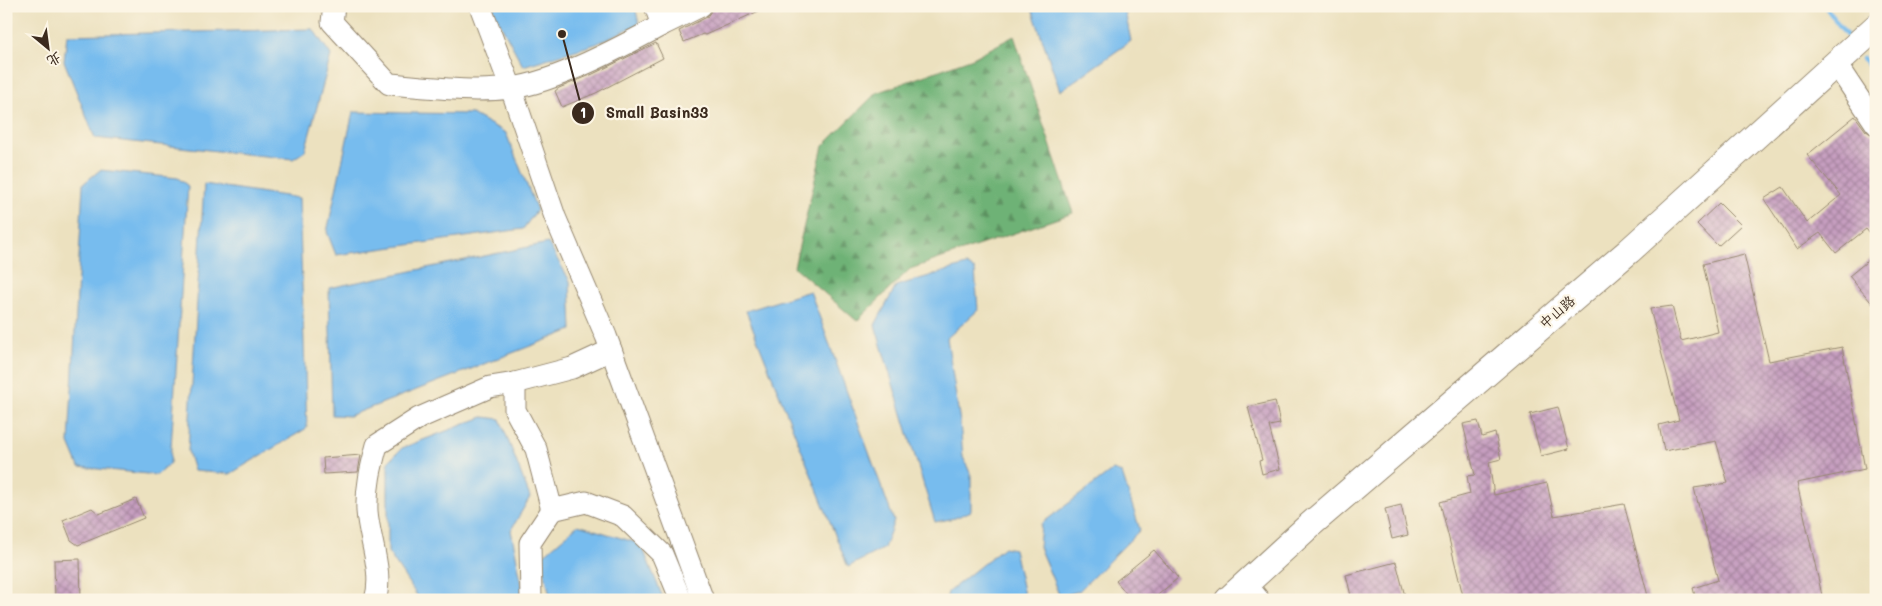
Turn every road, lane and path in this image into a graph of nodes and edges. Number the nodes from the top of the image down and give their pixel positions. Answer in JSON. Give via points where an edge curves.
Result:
{"nodes":[{"id":1,"x":334,"y":6,"type":"edge"},
{"id":2,"x":480,"y":6,"type":"edge"},
{"id":3,"x":700,"y":6,"type":"edge"},
{"id":4,"x":658,"y":16,"type":"edge"},
{"id":5,"x":1876,"y":27,"type":"edge"},
{"id":6,"x":1836,"y":64,"type":"junction"},
{"id":7,"x":512,"y":88,"type":"junction"},
{"id":8,"x":1876,"y":124,"type":"edge"},
{"id":9,"x":611,"y":350,"type":"junction"},
{"id":10,"x":515,"y":383,"type":"junction"},
{"id":11,"x":552,"y":510,"type":"junction"},
{"id":12,"x":1242,"y":595,"type":"edge"},
{"id":13,"x":375,"y":600,"type":"edge"},
{"id":14,"x":531,"y":600,"type":"edge"},
{"id":15,"x":681,"y":600,"type":"edge"},
{"id":16,"x":703,"y":600,"type":"edge"}],
"edges":[{"from":1,"to":7,"type":"street","via":[[332,22],[389,84],[452,89]]},
{"from":2,"to":7,"type":"street"},
{"from":3,"to":4,"type":"street"},
{"from":4,"to":7,"type":"street","via":[[631,42],[578,66]]},
{"from":5,"to":6,"type":"main road","name":"中山路"},
{"from":6,"to":8,"type":"street"},
{"from":6,"to":12,"type":"main road","name":"中山路","via":[[1628,251],[1310,525]]},
{"from":7,"to":9,"type":"street","via":[[555,217]]},
{"from":9,"to":10,"type":"street","via":[[572,368]]},
{"from":9,"to":16,"type":"street"},
{"from":10,"to":11,"type":"street","via":[[515,410],[536,449]]},
{"from":10,"to":13,"type":"street","via":[[490,387],[419,418],[377,445],[369,472],[367,510],[378,579]]},
{"from":11,"to":14,"type":"street","via":[[530,543]]},
{"from":11,"to":15,"type":"street","via":[[586,502],[623,516],[662,554]]}]}
